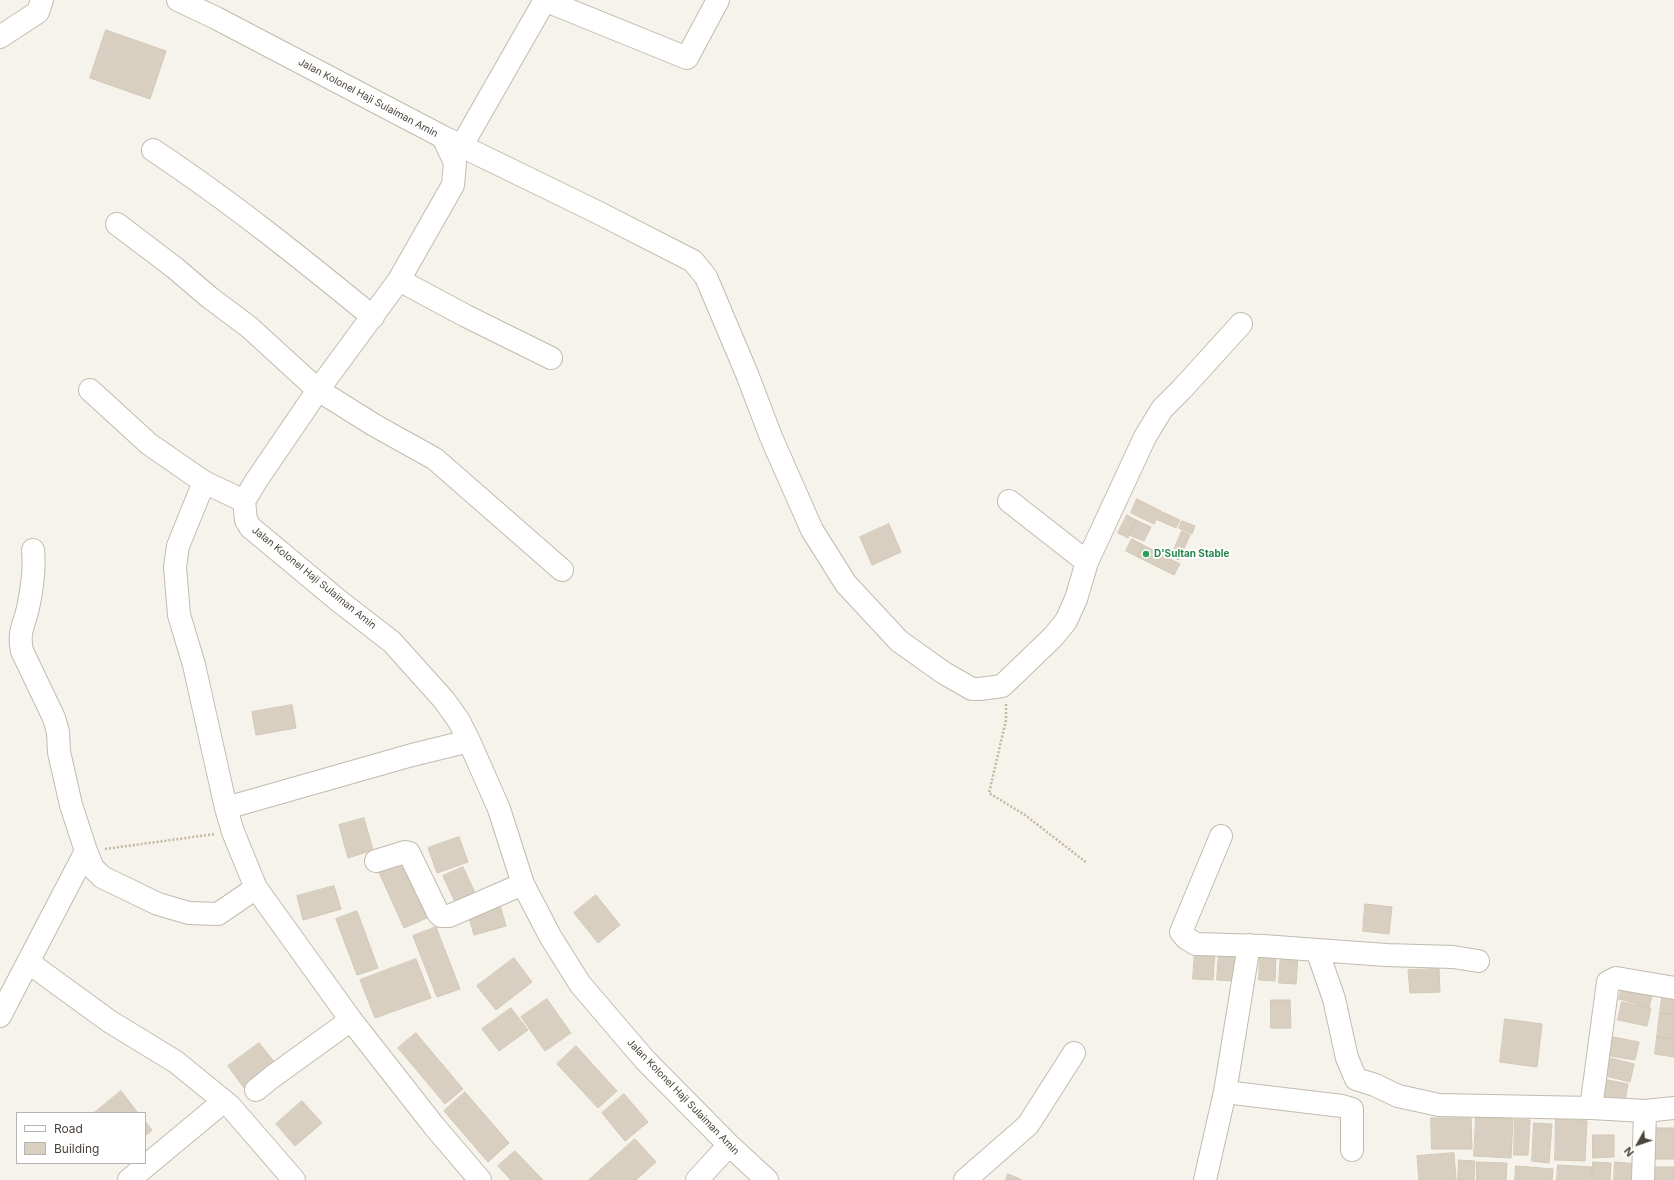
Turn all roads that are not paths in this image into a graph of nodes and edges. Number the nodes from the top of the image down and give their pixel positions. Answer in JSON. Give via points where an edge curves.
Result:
{"nodes":[{"id":1,"x":42,"y":0,"type":"edge"},
{"id":2,"x":178,"y":0,"type":"edge"},
{"id":3,"x":544,"y":0,"type":"edge"},
{"id":4,"x":718,"y":0,"type":"edge"},
{"id":5,"x":0,"y":37,"type":"edge"},
{"id":6,"x":452,"y":142,"type":"junction"},
{"id":7,"x":153,"y":150,"type":"dead end"},
{"id":8,"x":116,"y":224,"type":"dead end"},
{"id":9,"x":399,"y":280,"type":"junction"},
{"id":10,"x":373,"y":317,"type":"junction"},
{"id":11,"x":1241,"y":324,"type":"dead end"},
{"id":12,"x":551,"y":358,"type":"dead end"},
{"id":13,"x":90,"y":390,"type":"dead end"},
{"id":14,"x":318,"y":390,"type":"junction"},
{"id":15,"x":204,"y":482,"type":"junction"},
{"id":16,"x":244,"y":501,"type":"junction"},
{"id":17,"x":1009,"y":501,"type":"dead end"},
{"id":18,"x":33,"y":550,"type":"dead end"},
{"id":19,"x":1087,"y":562,"type":"junction"},
{"id":20,"x":562,"y":570,"type":"dead end"},
{"id":21,"x":468,"y":741,"type":"junction"},
{"id":22,"x":226,"y":808,"type":"junction"},
{"id":23,"x":1221,"y":836,"type":"dead end"},
{"id":24,"x":86,"y":852,"type":"junction"},
{"id":25,"x":376,"y":861,"type":"dead end"},
{"id":26,"x":524,"y":884,"type":"junction"},
{"id":27,"x":256,"y":888,"type":"junction"},
{"id":28,"x":1249,"y":945,"type":"junction"},
{"id":29,"x":1317,"y":950,"type":"junction"},
{"id":30,"x":1478,"y":961,"type":"dead end"},
{"id":31,"x":28,"y":962,"type":"junction"},
{"id":32,"x":1674,"y":988,"type":"edge"},
{"id":33,"x":0,"y":1016,"type":"edge"},
{"id":34,"x":351,"y":1020,"type":"junction"},
{"id":35,"x":1074,"y":1053,"type":"dead end"},
{"id":36,"x":256,"y":1090,"type":"dead end"},
{"id":37,"x":1226,"y":1092,"type":"junction"},
{"id":38,"x":224,"y":1101,"type":"junction"},
{"id":39,"x":1591,"y":1108,"type":"junction"},
{"id":40,"x":1674,"y":1108,"type":"edge"},
{"id":41,"x":1644,"y":1111,"type":"junction"},
{"id":42,"x":730,"y":1145,"type":"junction"},
{"id":43,"x":1352,"y":1150,"type":"dead end"},
{"id":44,"x":129,"y":1180,"type":"edge"},
{"id":45,"x":294,"y":1180,"type":"edge"},
{"id":46,"x":480,"y":1180,"type":"edge"},
{"id":47,"x":697,"y":1180,"type":"edge"},
{"id":48,"x":767,"y":1180,"type":"edge"},
{"id":49,"x":965,"y":1180,"type":"edge"},
{"id":50,"x":1205,"y":1180,"type":"edge"},
{"id":51,"x":1643,"y":1180,"type":"edge"}],
"edges":[{"from":1,"to":5,"type":"street","via":[[38,12]]},
{"from":2,"to":6,"type":"street","name":"Jalan Kolonel Haji Sulaiman Amin"},
{"from":3,"to":4,"type":"street","via":[[687,58]]},
{"from":3,"to":6,"type":"street"},
{"from":6,"to":9,"type":"street","name":"Jalan Kolonel Haji Sulaiman Amin","via":[[455,163],[453,185]]},
{"from":6,"to":19,"type":"street","via":[[693,261],[706,277],[812,530],[846,584],[899,640],[944,673],[972,689],[1002,686],[1066,621],[1076,599]]},
{"from":7,"to":10,"type":"street","via":[[298,256]]},
{"from":8,"to":14,"type":"street","via":[[249,327]]},
{"from":9,"to":10,"type":"street","name":"Jalan Kolonel Haji Sulaiman Amin"},
{"from":9,"to":12,"type":"street"},
{"from":10,"to":14,"type":"street","name":"Jalan Kolonel Haji Sulaiman Amin"},
{"from":11,"to":19,"type":"street","via":[[1162,409],[1145,437]]},
{"from":13,"to":15,"type":"street","via":[[149,444]]},
{"from":14,"to":16,"type":"street","name":"Jalan Kolonel Haji Sulaiman Amin"},
{"from":14,"to":20,"type":"street","via":[[435,459]]},
{"from":15,"to":16,"type":"street"},
{"from":15,"to":22,"type":"street","via":[[178,546],[175,568],[179,615],[194,665]]},
{"from":16,"to":21,"type":"street","name":"Jalan Kolonel Haji Sulaiman Amin","via":[[246,520],[250,527],[392,642],[444,700]]},
{"from":17,"to":19,"type":"street"},
{"from":18,"to":24,"type":"street","via":[[35,565],[20,640],[22,651],[54,718],[71,805]]},
{"from":21,"to":22,"type":"street"},
{"from":21,"to":26,"type":"street","name":"Jalan Kolonel Haji Sulaiman Amin","via":[[499,809]]},
{"from":22,"to":27,"type":"street"},
{"from":23,"to":28,"type":"street","via":[[1181,932],[1196,944]]},
{"from":24,"to":27,"type":"street","via":[[102,877],[158,904],[189,913],[218,914]]},
{"from":24,"to":31,"type":"street"},
{"from":25,"to":26,"type":"street","via":[[409,853],[438,913],[444,916]]},
{"from":26,"to":42,"type":"street","name":"Jalan Kolonel Haji Sulaiman Amin","via":[[550,936],[580,984],[645,1060]]},
{"from":27,"to":34,"type":"street"},
{"from":28,"to":29,"type":"street"},
{"from":28,"to":37,"type":"street"},
{"from":29,"to":30,"type":"street","via":[[1453,957]]},
{"from":29,"to":39,"type":"street","via":[[1334,999],[1347,1058],[1356,1079],[1398,1096],[1439,1105]]},
{"from":31,"to":33,"type":"street"},
{"from":31,"to":38,"type":"street","via":[[109,1021],[176,1062]]},
{"from":32,"to":39,"type":"street","via":[[1616,978],[1608,982]]},
{"from":34,"to":36,"type":"street"},
{"from":34,"to":46,"type":"street"},
{"from":35,"to":49,"type":"street","via":[[1028,1125]]},
{"from":37,"to":43,"type":"street","via":[[1352,1109]]},
{"from":37,"to":50,"type":"street"},
{"from":38,"to":44,"type":"street"},
{"from":38,"to":45,"type":"street"},
{"from":39,"to":41,"type":"street"},
{"from":40,"to":41,"type":"street"},
{"from":41,"to":51,"type":"street"},
{"from":42,"to":47,"type":"street"},
{"from":42,"to":48,"type":"street","name":"Jalan Kolonel Haji Sulaiman Amin"}]}
